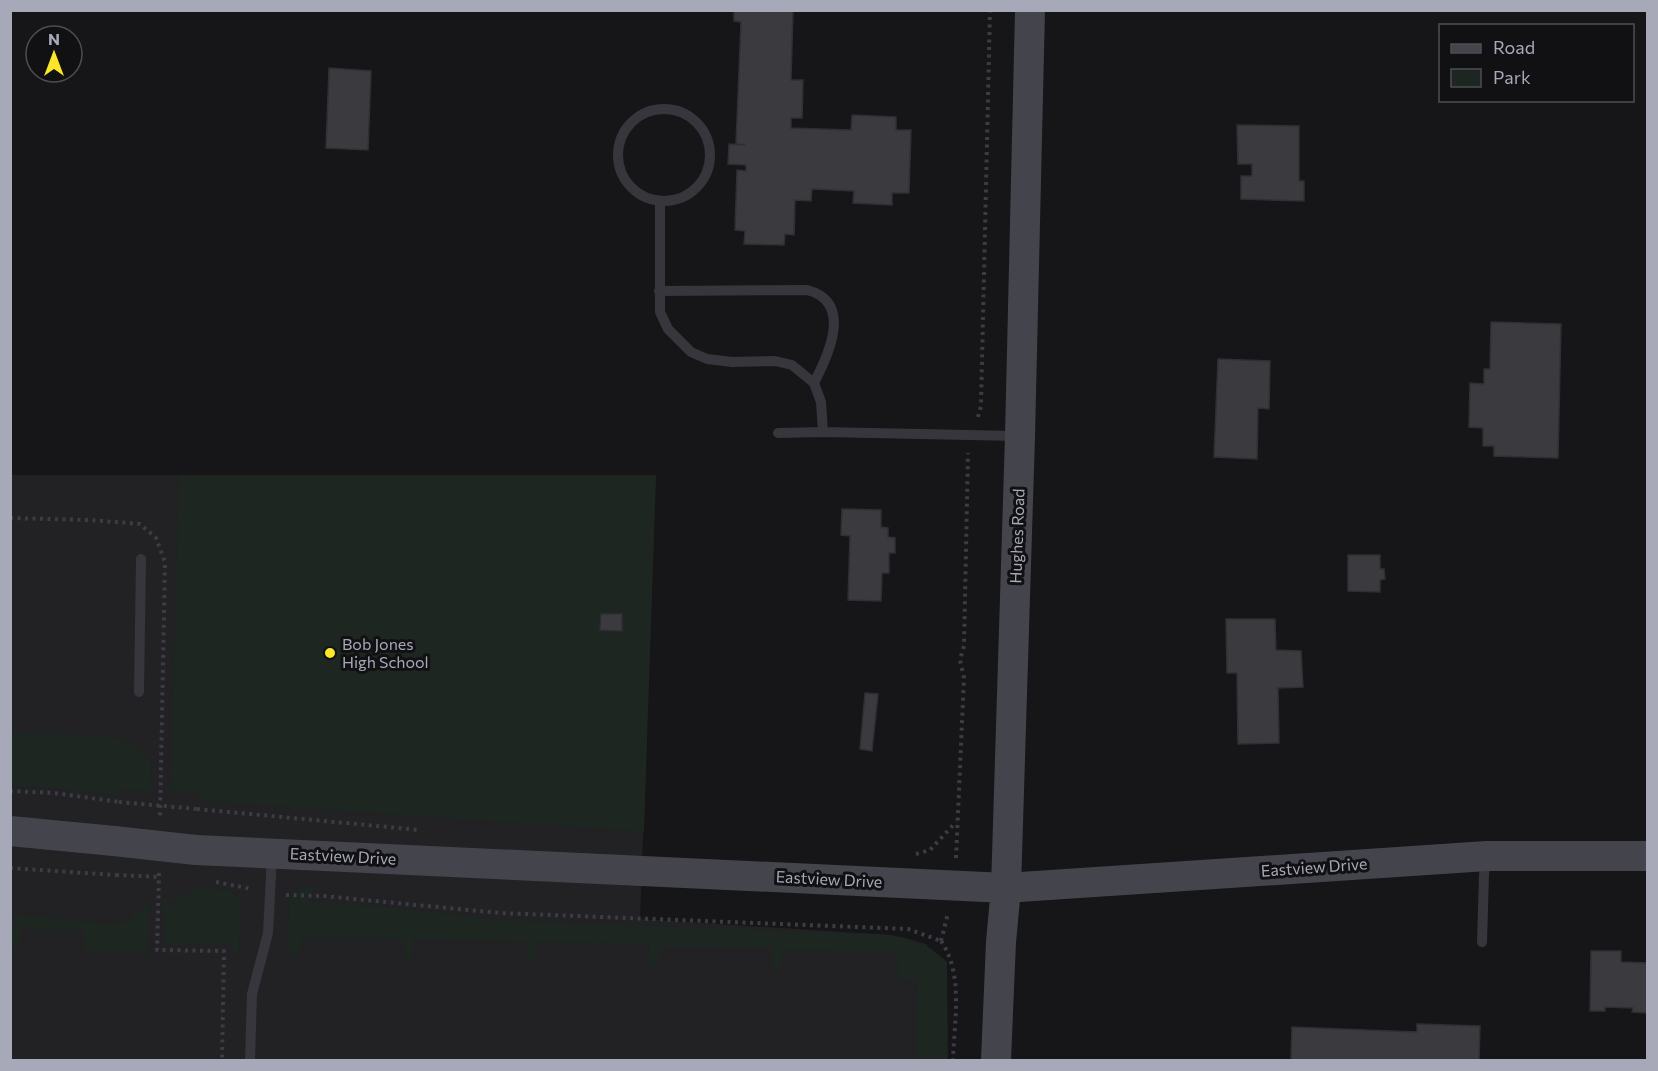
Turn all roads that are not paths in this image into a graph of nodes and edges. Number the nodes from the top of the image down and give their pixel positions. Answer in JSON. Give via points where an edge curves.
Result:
{"nodes":[{"id":1,"x":1030,"y":10,"type":"edge"},
{"id":2,"x":660,"y":201,"type":"junction"},
{"id":3,"x":659,"y":291,"type":"junction"},
{"id":4,"x":814,"y":383,"type":"junction"},
{"id":5,"x":823,"y":432,"type":"junction"},
{"id":6,"x":778,"y":433,"type":"dead end"},
{"id":7,"x":1020,"y":436,"type":"junction"},
{"id":8,"x":141,"y":560,"type":"dead end"},
{"id":9,"x":139,"y":692,"type":"dead end"},
{"id":10,"x":10,"y":831,"type":"edge"},
{"id":11,"x":272,"y":853,"type":"junction"},
{"id":12,"x":1487,"y":856,"type":"junction"},
{"id":13,"x":1647,"y":856,"type":"edge"},
{"id":14,"x":1006,"y":888,"type":"junction"},
{"id":15,"x":1482,"y":942,"type":"dead end"},
{"id":16,"x":250,"y":1060,"type":"edge"},
{"id":17,"x":996,"y":1060,"type":"edge"}],
"edges":[{"from":1,"to":7,"type":"street","name":"Hughes Road"},
{"from":2,"to":2,"type":"lane","via":[[674,201],[687,195],[706,175],[710,161],[705,133],[696,122],[667,109],[637,118],[619,143],[618,161],[626,181],[644,197]]},
{"from":2,"to":3,"type":"lane"},
{"from":3,"to":4,"type":"lane","via":[[660,312],[668,329],[691,352],[707,359],[792,365]]},
{"from":3,"to":4,"type":"lane","via":[[819,293],[832,312],[834,337]]},
{"from":4,"to":5,"type":"lane","via":[[822,402]]},
{"from":5,"to":6,"type":"lane"},
{"from":5,"to":7,"type":"lane"},
{"from":7,"to":14,"type":"street","name":"Hughes Road"},
{"from":8,"to":9,"type":"lane"},
{"from":10,"to":11,"type":"street","name":"Eastview Drive","bridge":true},
{"from":11,"to":14,"type":"street","name":"Eastview Drive"},
{"from":11,"to":16,"type":"lane","via":[[268,933],[252,994]]},
{"from":12,"to":13,"type":"street","name":"Eastview Drive"},
{"from":12,"to":14,"type":"street","name":"Eastview Drive"},
{"from":12,"to":15,"type":"lane"},
{"from":14,"to":17,"type":"street","name":"Hughes Road"}]}
